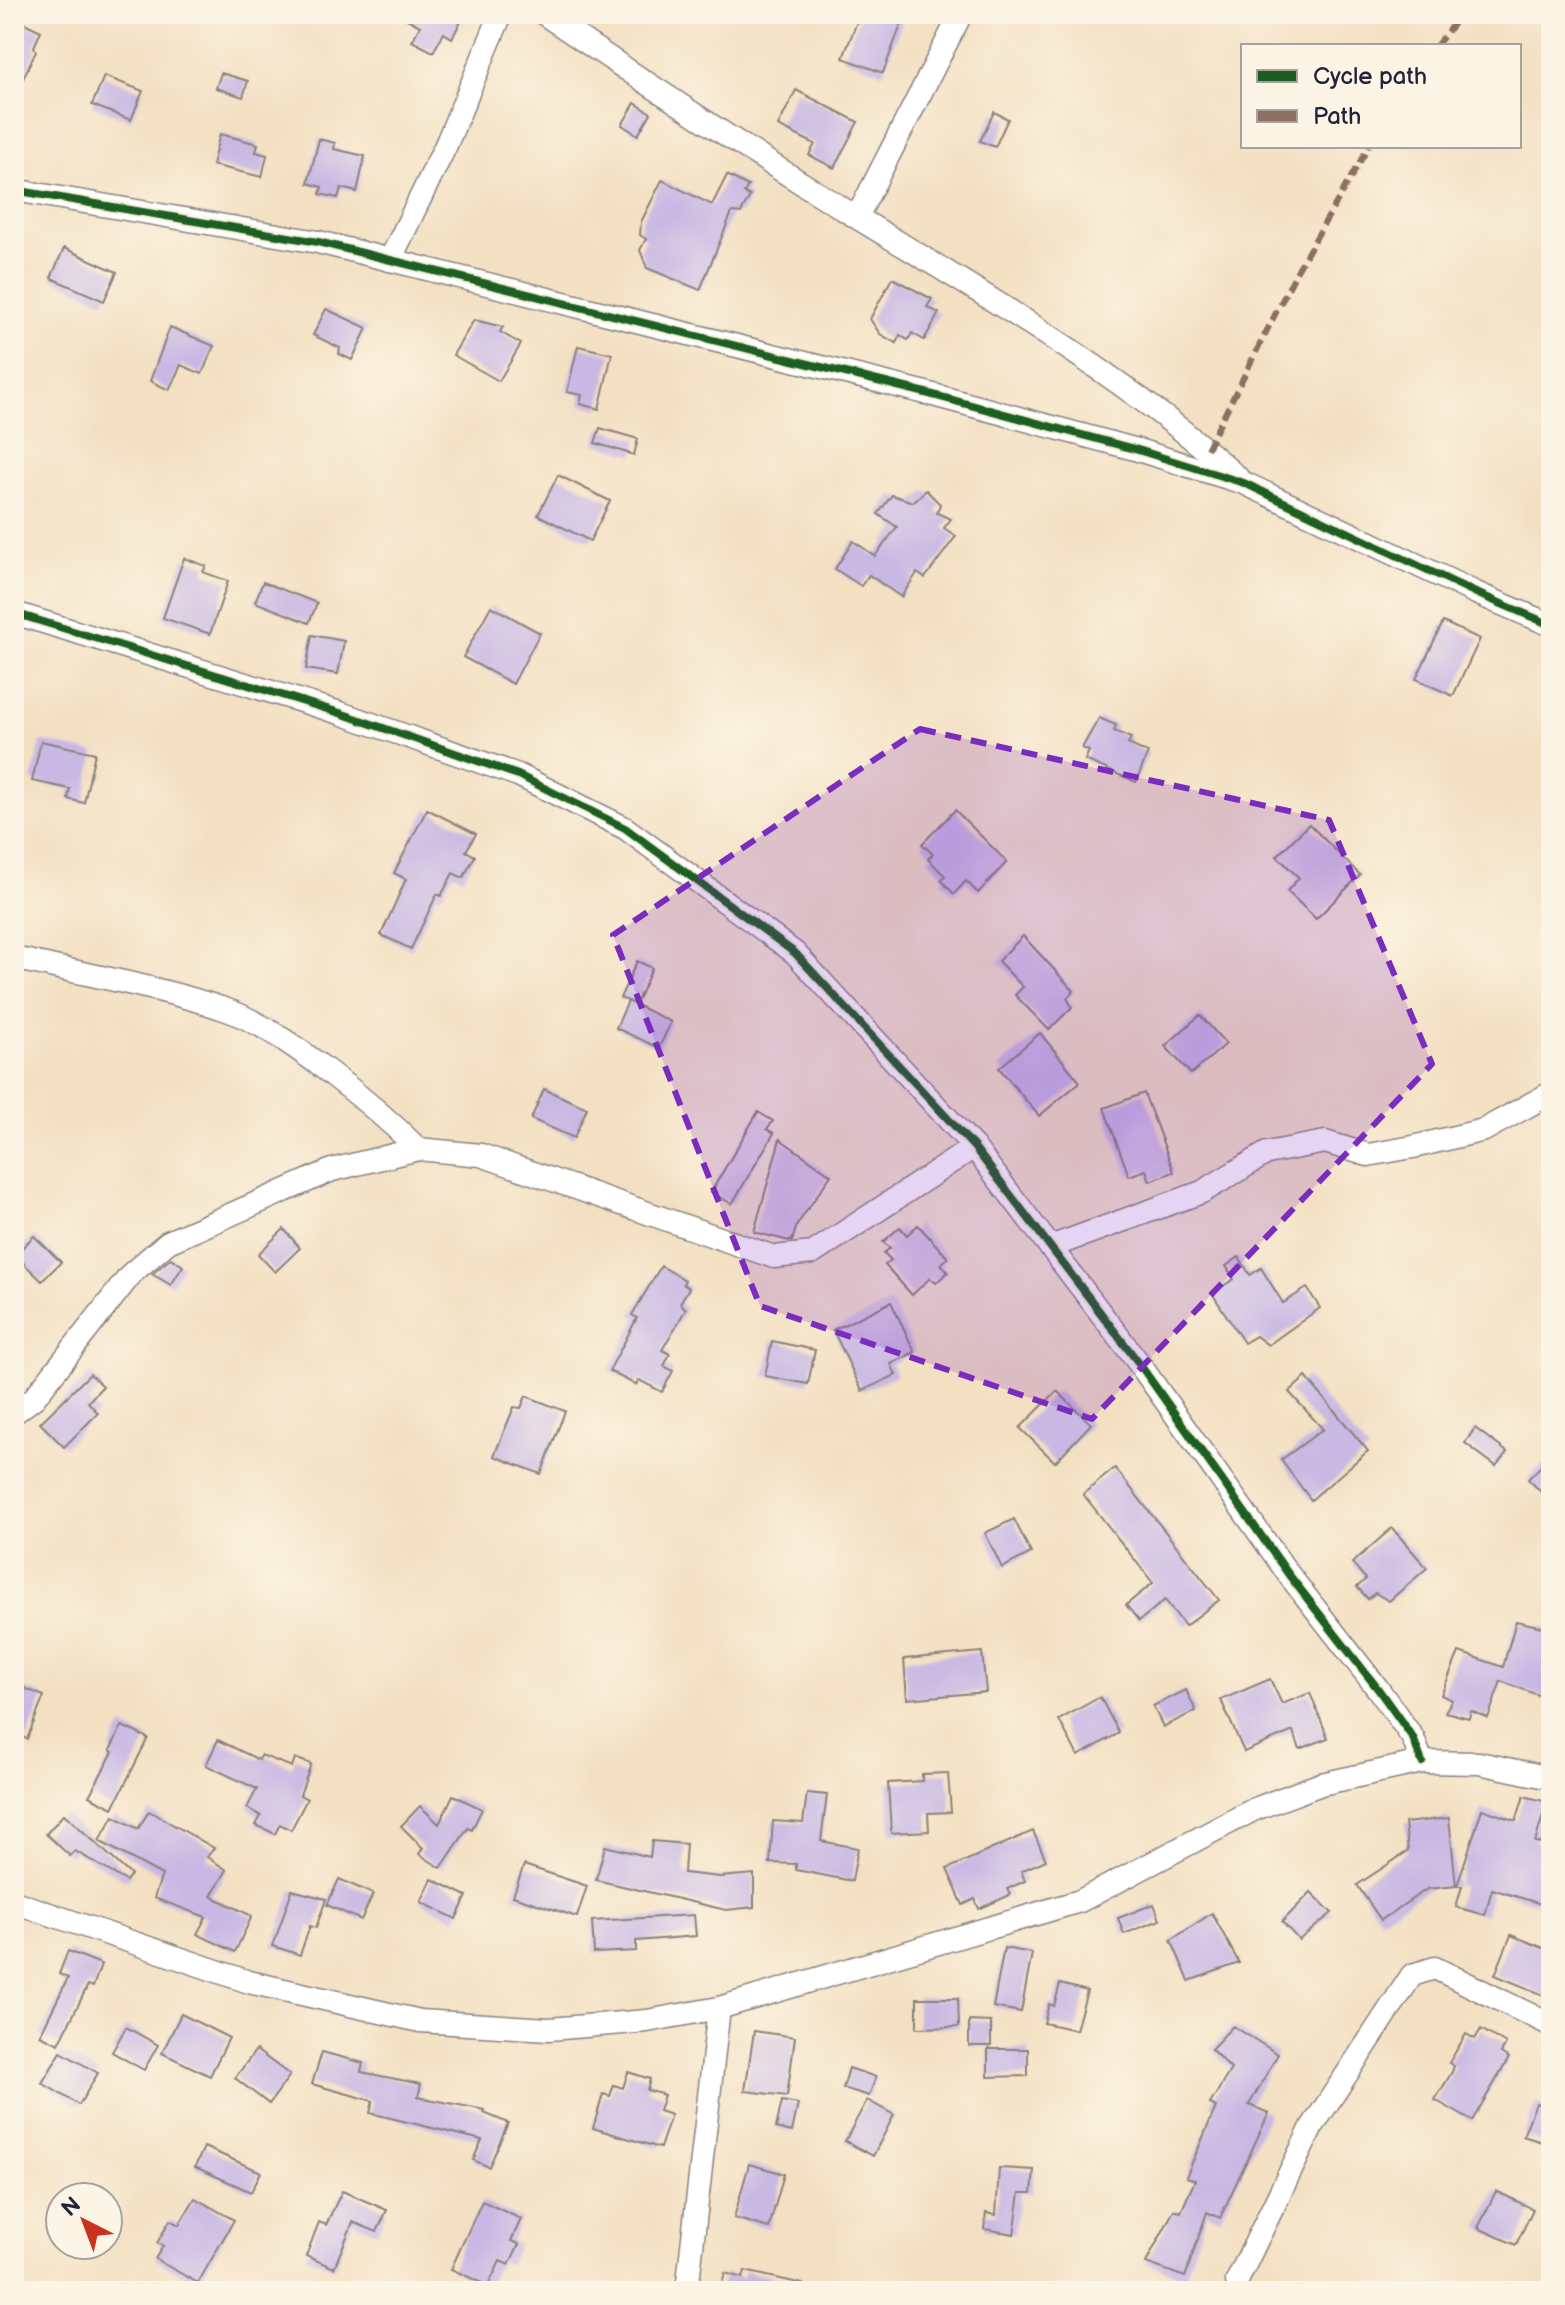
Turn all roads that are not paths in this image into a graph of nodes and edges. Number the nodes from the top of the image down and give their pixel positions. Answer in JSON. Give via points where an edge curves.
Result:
{"nodes":[{"id":1,"x":501,"y":14,"type":"edge"},
{"id":2,"x":544,"y":14,"type":"edge"},
{"id":3,"x":961,"y":14,"type":"edge"},
{"id":4,"x":14,"y":190,"type":"edge"},
{"id":5,"x":857,"y":217,"type":"junction"},
{"id":6,"x":390,"y":260,"type":"junction"},
{"id":7,"x":1244,"y":483,"type":"junction"},
{"id":8,"x":14,"y":613,"type":"edge"},
{"id":9,"x":1551,"y":625,"type":"edge"},
{"id":10,"x":14,"y":958,"type":"edge"},
{"id":11,"x":1551,"y":1093,"type":"edge"},
{"id":12,"x":974,"y":1147,"type":"junction"},
{"id":13,"x":418,"y":1149,"type":"junction"},
{"id":14,"x":1050,"y":1247,"type":"junction"},
{"id":15,"x":14,"y":1413,"type":"edge"},
{"id":16,"x":1422,"y":1762,"type":"junction"},
{"id":17,"x":1551,"y":1778,"type":"edge"},
{"id":18,"x":14,"y":1902,"type":"edge"},
{"id":19,"x":719,"y":2008,"type":"junction"},
{"id":20,"x":1551,"y":2025,"type":"edge"},
{"id":21,"x":1237,"y":2281,"type":"dead end"},
{"id":22,"x":687,"y":2291,"type":"edge"}],
"edges":[{"from":1,"to":6,"type":"street"},
{"from":2,"to":5,"type":"street","via":[[723,135]]},
{"from":3,"to":5,"type":"street"},
{"from":4,"to":6,"type":"street","via":[[318,242]]},
{"from":5,"to":7,"type":"street","via":[[1137,397]]},
{"from":6,"to":7,"type":"street","via":[[907,388]]},
{"from":7,"to":9,"type":"street"},
{"from":8,"to":12,"type":"street","via":[[340,713],[518,775],[625,828],[795,953]]},
{"from":10,"to":13,"type":"street","via":[[228,1010],[271,1033],[384,1115]]},
{"from":11,"to":14,"type":"street","via":[[1484,1130],[1413,1147],[1368,1155],[1325,1142],[1267,1153],[1202,1192]]},
{"from":12,"to":13,"type":"street","via":[[813,1253],[774,1257],[481,1155]]},
{"from":12,"to":14,"type":"street"},
{"from":13,"to":15,"type":"street","via":[[332,1170],[168,1242],[132,1273],[34,1398]]},
{"from":14,"to":16,"type":"street","via":[[1378,1689],[1413,1738]]},
{"from":16,"to":17,"type":"street","via":[[1479,1763]]},
{"from":16,"to":19,"type":"street","via":[[1321,1784],[1255,1809],[1080,1901]]},
{"from":18,"to":19,"type":"street","via":[[249,1982],[420,2021],[549,2029],[647,2021]]},
{"from":19,"to":22,"type":"street"},
{"from":20,"to":21,"type":"street","via":[[1435,1968],[1412,1975],[1312,2127]]}]}
